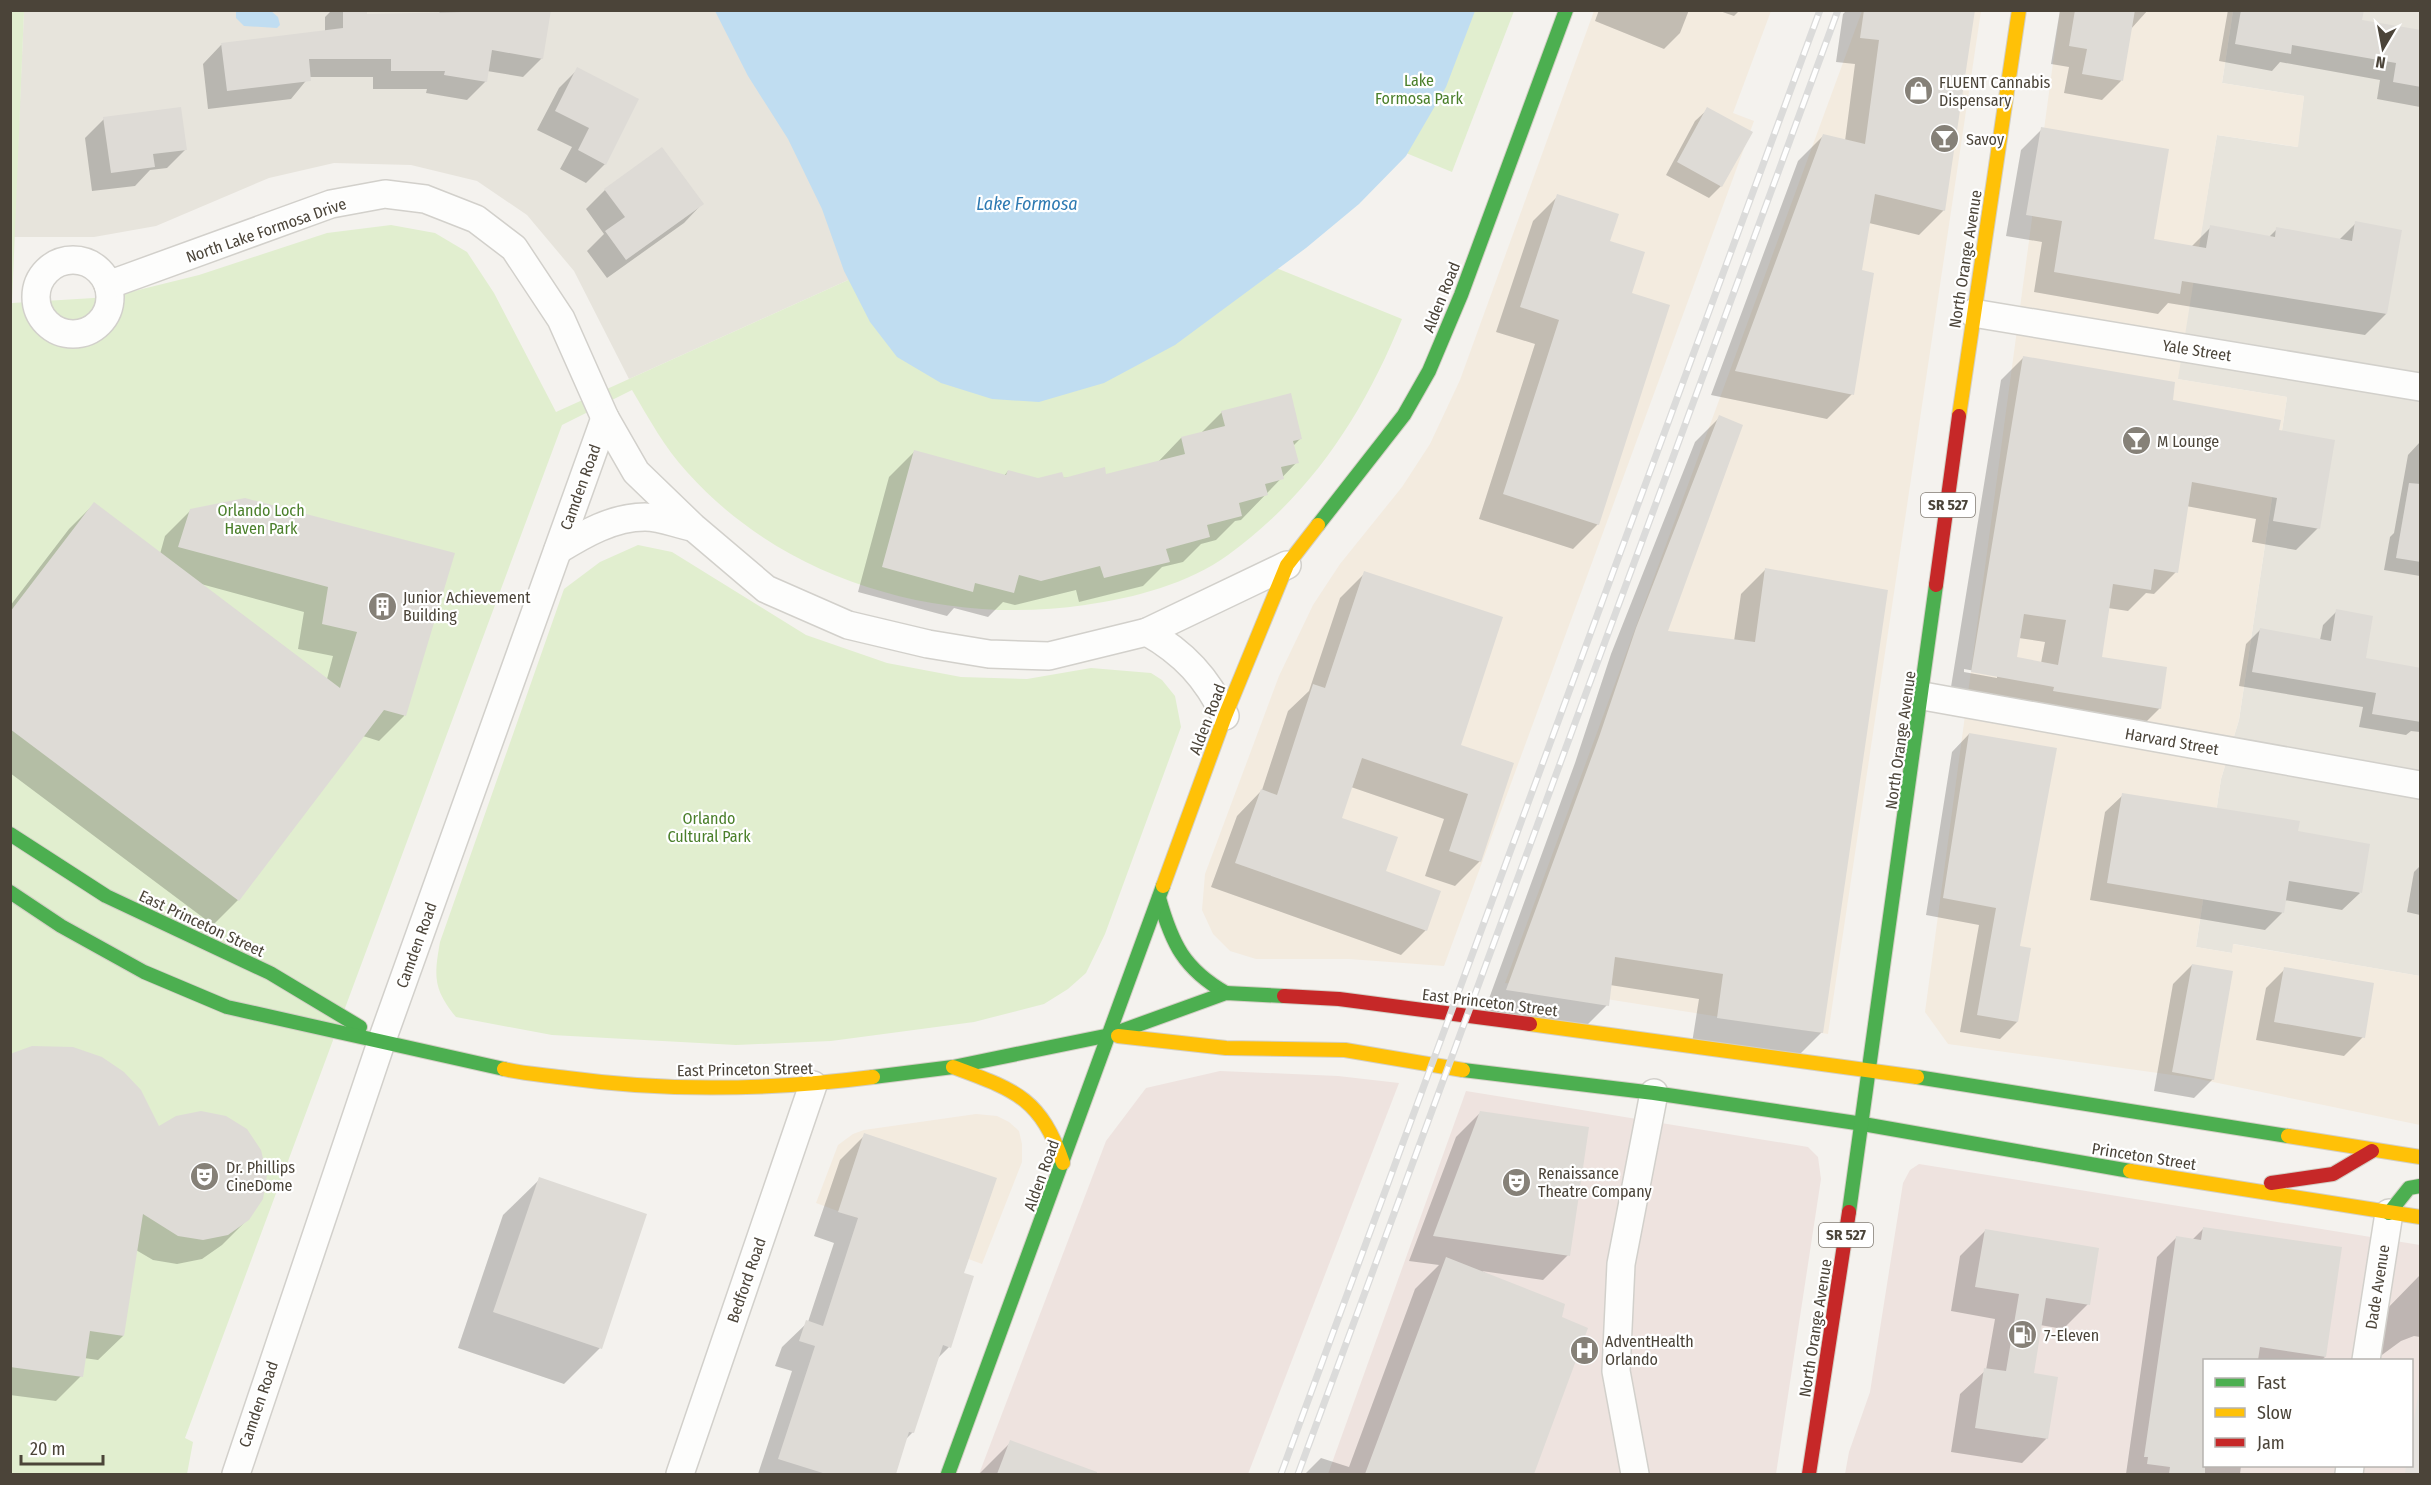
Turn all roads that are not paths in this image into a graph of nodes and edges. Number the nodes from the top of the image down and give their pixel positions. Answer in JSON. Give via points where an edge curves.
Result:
{"nodes":[{"id":1,"x":1566,"y":10,"type":"edge"},
{"id":2,"x":2019,"y":10,"type":"edge"},
{"id":3,"x":108,"y":285,"type":"dead end"},
{"id":4,"x":1973,"y":313,"type":"junction"},
{"id":5,"x":2421,"y":387,"type":"edge"},
{"id":6,"x":605,"y":418,"type":"junction"},
{"id":7,"x":693,"y":528,"type":"junction"},
{"id":8,"x":558,"y":550,"type":"junction"},
{"id":9,"x":1287,"y":565,"type":"junction"},
{"id":10,"x":1147,"y":632,"type":"junction"},
{"id":11,"x":1923,"y":696,"type":"junction"},
{"id":12,"x":1225,"y":716,"type":"junction"},
{"id":13,"x":2421,"y":785,"type":"edge"},
{"id":14,"x":10,"y":834,"type":"edge"},
{"id":15,"x":10,"y":892,"type":"edge"},
{"id":16,"x":1160,"y":898,"type":"junction"},
{"id":17,"x":1226,"y":993,"type":"junction"},
{"id":18,"x":1110,"y":1035,"type":"junction"},
{"id":19,"x":382,"y":1040,"type":"junction"},
{"id":20,"x":953,"y":1067,"type":"junction"},
{"id":21,"x":1871,"y":1070,"type":"junction"},
{"id":22,"x":813,"y":1085,"type":"junction"},
{"id":23,"x":1654,"y":1093,"type":"junction"},
{"id":24,"x":1863,"y":1124,"type":"junction"},
{"id":25,"x":2373,"y":1150,"type":"junction"},
{"id":26,"x":2421,"y":1157,"type":"edge"},
{"id":27,"x":1063,"y":1163,"type":"junction"},
{"id":28,"x":2421,"y":1186,"type":"edge"},
{"id":29,"x":2233,"y":1187,"type":"junction"},
{"id":30,"x":2388,"y":1213,"type":"junction"},
{"id":31,"x":2421,"y":1217,"type":"edge"},
{"id":32,"x":2366,"y":1359,"type":"edge"},
{"id":33,"x":236,"y":1474,"type":"edge"},
{"id":34,"x":680,"y":1474,"type":"edge"},
{"id":35,"x":948,"y":1474,"type":"edge"},
{"id":36,"x":1635,"y":1474,"type":"edge"},
{"id":37,"x":1809,"y":1474,"type":"edge"}],
"edges":[{"from":1,"to":9,"type":"main road","name":"Alden Road","via":[[1429,371],[1397,424]]},
{"from":2,"to":4,"type":"main road","name":"North Orange Avenue","number":"SR 527"},
{"from":3,"to":6,"type":"street","name":"North Lake Formosa Drive","via":[[331,204],[385,194],[425,199],[476,219],[514,248],[561,319]]},
{"from":4,"to":5,"type":"street","name":"Yale Street"},
{"from":4,"to":11,"type":"main road","name":"North Orange Avenue","number":"SR 527"},
{"from":6,"to":7,"type":"street","name":"North Lake Formosa Drive","via":[[636,472]]},
{"from":6,"to":8,"type":"street","name":"Camden Road"},
{"from":7,"to":8,"type":"street","via":[[647,517],[622,519],[584,534]]},
{"from":7,"to":10,"type":"street","name":"North Lake Formosa Drive","via":[[766,589],[848,625],[928,644],[989,654],[1048,656]]},
{"from":8,"to":19,"type":"street","name":"Camden Road"},
{"from":9,"to":10,"type":"street","name":"North Lake Formosa Drive"},
{"from":9,"to":12,"type":"main road","name":"Alden Road"},
{"from":10,"to":12,"type":"street","via":[[1172,646],[1192,665],[1213,691]]},
{"from":11,"to":13,"type":"street","name":"Harvard Street"},
{"from":11,"to":21,"type":"main road","name":"North Orange Avenue","number":"SR 527"},
{"from":12,"to":16,"type":"main road","name":"Alden Road"},
{"from":14,"to":19,"type":"main road","name":"East Princeton Street","via":[[106,896],[270,973]]},
{"from":15,"to":19,"type":"main road","name":"East Princeton Street","via":[[61,926],[144,972],[228,1007]]},
{"from":16,"to":17,"type":"main road","via":[[1168,932],[1186,964],[1202,980]]},
{"from":16,"to":18,"type":"main road","name":"Alden Road"},
{"from":17,"to":18,"type":"main road","name":"East Princeton Street"},
{"from":17,"to":21,"type":"main road","name":"East Princeton Street","via":[[1339,999]]},
{"from":18,"to":20,"type":"main road","name":"East Princeton Street"},
{"from":18,"to":23,"type":"main road","name":"East Princeton Street","via":[[1226,1048],[1345,1050],[1449,1068]]},
{"from":18,"to":27,"type":"main road","name":"Alden Road"},
{"from":19,"to":22,"type":"main road","name":"East Princeton Street","via":[[508,1070],[617,1085],[709,1089]]},
{"from":19,"to":33,"type":"street","name":"Camden Road"},
{"from":20,"to":22,"type":"main road","name":"East Princeton Street"},
{"from":20,"to":27,"type":"main road","via":[[1016,1090],[1041,1112],[1056,1138]]},
{"from":21,"to":24,"type":"main road","name":"North Orange Avenue","number":"SR 527"},
{"from":21,"to":25,"type":"main road"},
{"from":22,"to":34,"type":"street","name":"Bedford Road"},
{"from":23,"to":24,"type":"main road","name":"East Princeton Street"},
{"from":23,"to":36,"type":"street","via":[[1621,1264],[1616,1371]]},
{"from":24,"to":29,"type":"main road","name":"Princeton Street"},
{"from":24,"to":37,"type":"main road","name":"North Orange Avenue","number":"SR 527"},
{"from":25,"to":26,"type":"main road"},
{"from":25,"to":29,"type":"main road","via":[[2332,1174]]},
{"from":27,"to":35,"type":"main road","name":"Alden Road"},
{"from":28,"to":30,"type":"main road","via":[[2409,1188]]},
{"from":29,"to":30,"type":"main road","name":"Princeton Street"},
{"from":30,"to":31,"type":"main road","name":"Princeton Street"},
{"from":30,"to":32,"type":"street","name":"Dade Avenue"}]}
